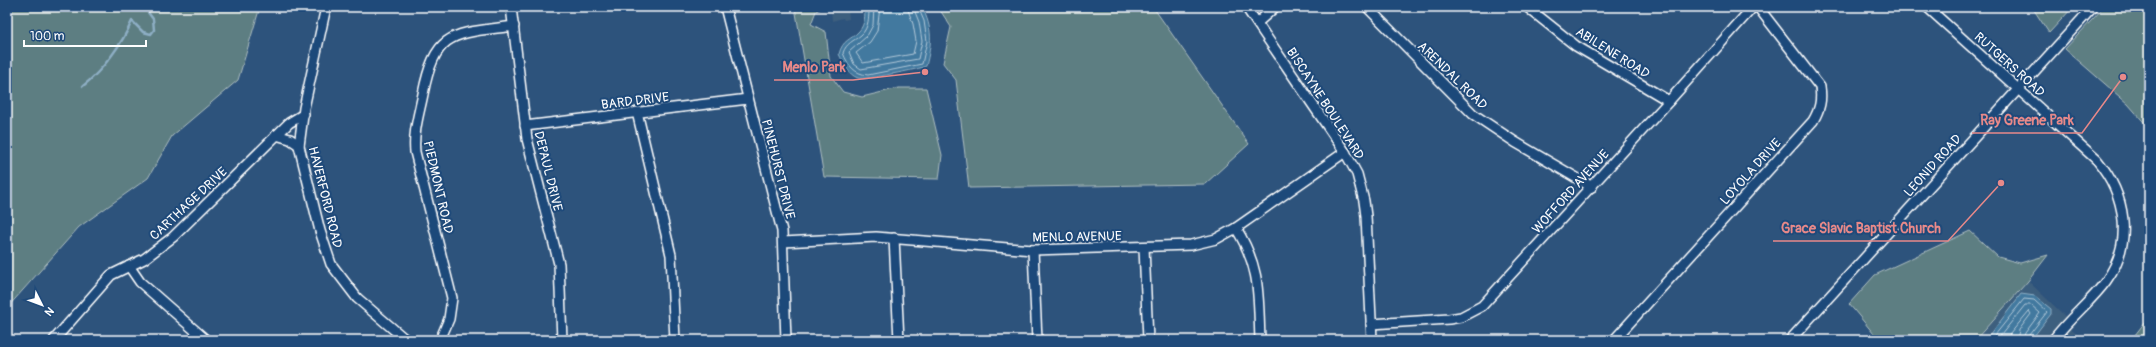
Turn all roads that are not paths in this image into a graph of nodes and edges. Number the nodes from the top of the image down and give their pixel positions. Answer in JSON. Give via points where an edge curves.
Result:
{"nodes":[{"id":1,"x":326,"y":7,"type":"edge"},
{"id":2,"x":511,"y":7,"type":"edge"},
{"id":3,"x":725,"y":7,"type":"edge"},
{"id":4,"x":1246,"y":7,"type":"edge"},
{"id":5,"x":1275,"y":7,"type":"edge"},
{"id":6,"x":1367,"y":7,"type":"edge"},
{"id":7,"x":1527,"y":7,"type":"edge"},
{"id":8,"x":1753,"y":7,"type":"edge"},
{"id":9,"x":1758,"y":7,"type":"edge"},
{"id":10,"x":1927,"y":7,"type":"edge"},
{"id":11,"x":2094,"y":7,"type":"edge"},
{"id":12,"x":1257,"y":23,"type":"junction"},
{"id":13,"x":514,"y":26,"type":"junction"},
{"id":14,"x":2018,"y":89,"type":"junction"},
{"id":15,"x":748,"y":99,"type":"junction"},
{"id":16,"x":1669,"y":101,"type":"junction"},
{"id":17,"x":637,"y":112,"type":"junction"},
{"id":18,"x":304,"y":114,"type":"junction"},
{"id":19,"x":525,"y":126,"type":"junction"},
{"id":20,"x":276,"y":135,"type":"junction"},
{"id":21,"x":299,"y":145,"type":"junction"},
{"id":22,"x":1345,"y":152,"type":"junction"},
{"id":23,"x":1592,"y":187,"type":"junction"},
{"id":24,"x":1236,"y":228,"type":"junction"},
{"id":25,"x":894,"y":238,"type":"junction"},
{"id":26,"x":783,"y":242,"type":"junction"},
{"id":27,"x":1144,"y":248,"type":"junction"},
{"id":28,"x":1033,"y":250,"type":"junction"},
{"id":29,"x":129,"y":266,"type":"junction"},
{"id":30,"x":1371,"y":324,"type":"junction"},
{"id":31,"x":54,"y":340,"type":"edge"},
{"id":32,"x":206,"y":340,"type":"edge"},
{"id":33,"x":406,"y":340,"type":"edge"},
{"id":34,"x":440,"y":340,"type":"edge"},
{"id":35,"x":562,"y":340,"type":"edge"},
{"id":36,"x":675,"y":340,"type":"edge"},
{"id":37,"x":786,"y":340,"type":"edge"},
{"id":38,"x":899,"y":340,"type":"edge"},
{"id":39,"x":1037,"y":340,"type":"edge"},
{"id":40,"x":1148,"y":340,"type":"edge"},
{"id":41,"x":1260,"y":340,"type":"edge"},
{"id":42,"x":1372,"y":340,"type":"edge"},
{"id":43,"x":1614,"y":340,"type":"edge"},
{"id":44,"x":1790,"y":340,"type":"edge"},
{"id":45,"x":2053,"y":340,"type":"edge"}],
"edges":[{"from":1,"to":18,"type":"street","name":"HAVERFORD ROAD"},
{"from":2,"to":13,"type":"street","name":"DEPAUL DRIVE"},
{"from":3,"to":15,"type":"street","name":"PINEHURST DRIVE"},
{"from":4,"to":12,"type":"street","name":"BISCAYNE BOULEVARD"},
{"from":5,"to":12,"type":"street"},
{"from":6,"to":23,"type":"street","name":"ARENDAL ROAD","via":[[1474,114],[1515,142]]},
{"from":7,"to":16,"type":"street","name":"ABILENE ROAD","via":[[1576,46]]},
{"from":8,"to":16,"type":"street","name":"WOFFORD AVENUE"},
{"from":9,"to":43,"type":"street","name":"LOYOLA DRIVE","via":[[1820,87],[1822,96],[1818,113]]},
{"from":10,"to":14,"type":"street","name":"RUTGERS ROAD"},
{"from":11,"to":14,"type":"street","name":"LEONID ROAD"},
{"from":12,"to":22,"type":"street","name":"BISCAYNE BOULEVARD"},
{"from":13,"to":19,"type":"street","name":"DEPAUL DRIVE"},
{"from":13,"to":34,"type":"street","name":"PIEDMONT ROAD","via":[[467,32],[451,38],[438,49],[428,68],[414,140],[452,298],[449,319]]},
{"from":14,"to":44,"type":"street","name":"LEONID ROAD"},
{"from":14,"to":45,"type":"street","name":"RUTGERS ROAD","via":[[2097,160],[2114,183],[2123,212],[2122,242],[2113,269],[2099,289]]},
{"from":15,"to":17,"type":"street","name":"BARD DRIVE"},
{"from":15,"to":26,"type":"street","name":"PINEHURST DRIVE"},
{"from":16,"to":23,"type":"street","name":"WOFFORD AVENUE"},
{"from":17,"to":19,"type":"street","name":"BARD DRIVE"},
{"from":17,"to":36,"type":"street","via":[[671,255]]},
{"from":18,"to":20,"type":"street","name":"CARTHAGE DRIVE","via":[[295,117]]},
{"from":18,"to":21,"type":"street","name":"HAVERFORD ROAD"},
{"from":19,"to":35,"type":"street","name":"DEPAUL DRIVE","via":[[559,264]]},
{"from":20,"to":21,"type":"street"},
{"from":20,"to":29,"type":"street","name":"CARTHAGE DRIVE","via":[[173,237],[144,259]]},
{"from":21,"to":33,"type":"street","name":"HAVERFORD ROAD","via":[[320,231],[331,264],[357,298]]},
{"from":22,"to":24,"type":"street","name":"MENLO AVENUE"},
{"from":22,"to":30,"type":"street","name":"BISCAYNE BOULEVARD","via":[[1357,174],[1364,201]]},
{"from":23,"to":30,"type":"street","name":"WOFFORD AVENUE","via":[[1490,299],[1476,310],[1449,319]]},
{"from":24,"to":27,"type":"street","name":"MENLO AVENUE","via":[[1205,242]]},
{"from":24,"to":41,"type":"street","via":[[1247,246],[1257,278]]},
{"from":25,"to":26,"type":"street","name":"MENLO AVENUE"},
{"from":25,"to":28,"type":"street","name":"MENLO AVENUE"},
{"from":25,"to":38,"type":"street"},
{"from":26,"to":37,"type":"street","name":"PINEHURST DRIVE"},
{"from":27,"to":28,"type":"street","name":"MENLO AVENUE"},
{"from":27,"to":40,"type":"street"},
{"from":28,"to":39,"type":"street"},
{"from":29,"to":31,"type":"street","name":"CARTHAGE DRIVE","via":[[111,275]]},
{"from":29,"to":32,"type":"street","via":[[140,282]]},
{"from":30,"to":42,"type":"street","name":"BISCAYNE BOULEVARD"}]}
